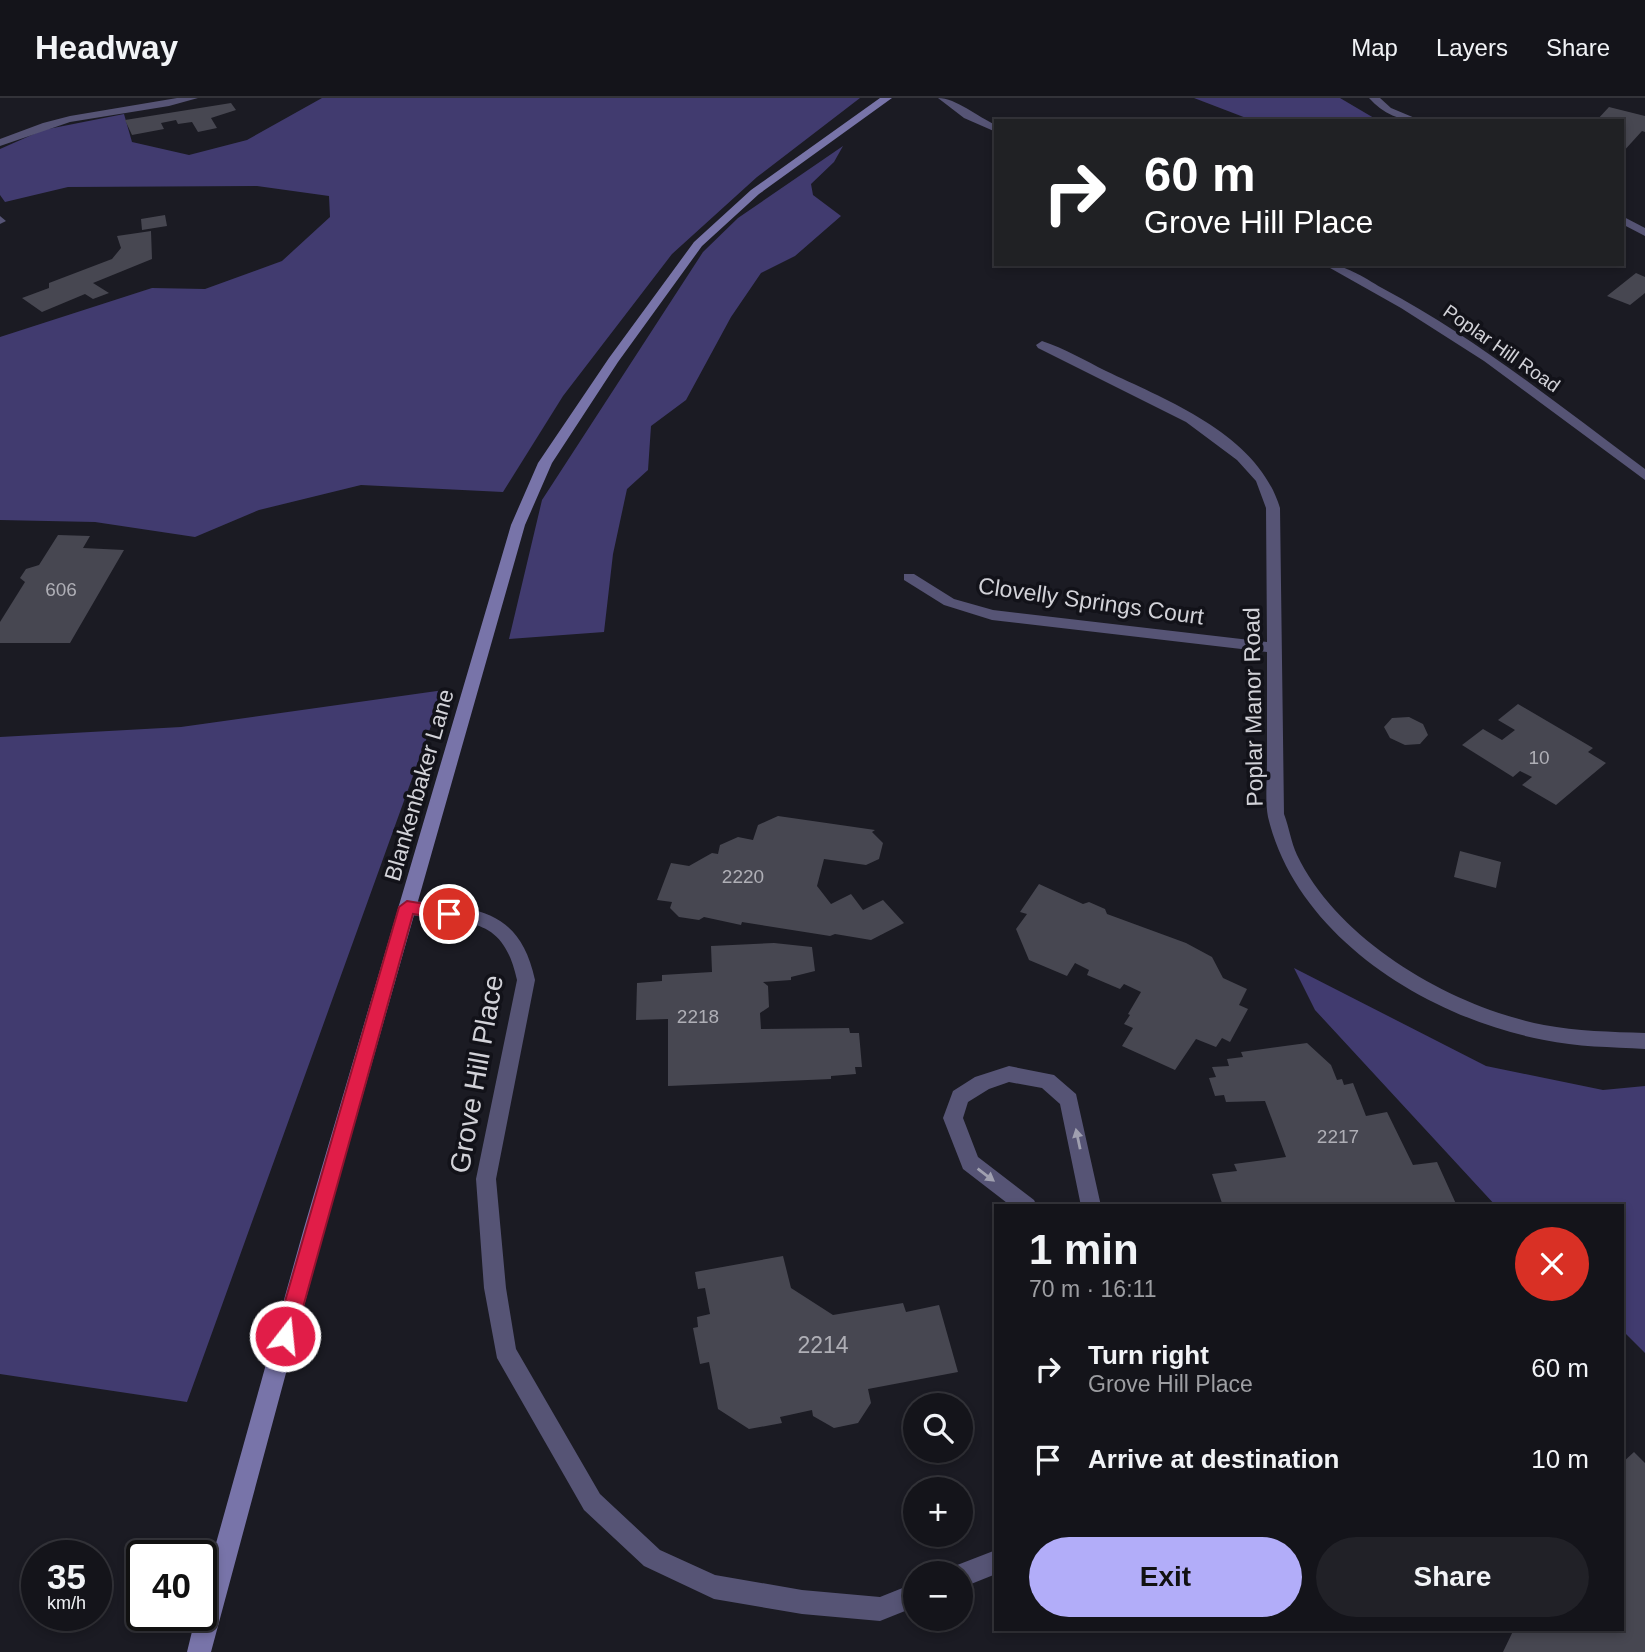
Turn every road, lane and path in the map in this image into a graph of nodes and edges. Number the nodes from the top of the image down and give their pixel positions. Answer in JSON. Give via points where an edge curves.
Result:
{"nodes":[{"id":1,"x":193,"y":98,"type":"edge"},
{"id":2,"x":887,"y":98,"type":"edge"},
{"id":3,"x":943,"y":98,"type":"edge"},
{"id":4,"x":1374,"y":98,"type":"edge"},
{"id":5,"x":1412,"y":119,"type":"edge"},
{"id":6,"x":994,"y":128,"type":"edge"},
{"id":7,"x":0,"y":142,"type":"edge"},
{"id":8,"x":1624,"y":220,"type":"edge"},
{"id":9,"x":1645,"y":233,"type":"edge"},
{"id":10,"x":1333,"y":266,"type":"edge"},
{"id":11,"x":1042,"y":345,"type":"dead end"},
{"id":12,"x":1645,"y":476,"type":"edge"},
{"id":13,"x":909,"y":577,"type":"dead end"},
{"id":14,"x":1275,"y":648,"type":"junction"},
{"id":15,"x":407,"y":907,"type":"junction"},
{"id":16,"x":1645,"y":1041,"type":"edge"},
{"id":17,"x":1024,"y":1204,"type":"edge"},
{"id":18,"x":1091,"y":1204,"type":"edge"},
{"id":19,"x":994,"y":1563,"type":"edge"},
{"id":20,"x":973,"y":1571,"type":"edge"},
{"id":21,"x":903,"y":1600,"type":"edge"},
{"id":22,"x":199,"y":1652,"type":"edge"}],
"edges":[{"from":1,"to":7,"type":"street","via":[[56,123]]},
{"from":2,"to":15,"type":"street","name":"Blankenbaker Lane","via":[[755,192],[704,237],[613,360],[545,463],[518,525]]},
{"from":3,"to":6,"type":"street"},
{"from":4,"to":5,"type":"street","via":[[1387,110]]},
{"from":8,"to":9,"type":"street"},
{"from":10,"to":12,"type":"street","name":"Poplar Hill Road","via":[[1405,304],[1488,358]]},
{"from":11,"to":14,"type":"street","name":"Poplar Manor Road","via":[[1211,431],[1237,450],[1263,480],[1273,508]]},
{"from":13,"to":14,"type":"street","name":"Clovelly Springs Court","via":[[949,602],[992,615]]},
{"from":14,"to":16,"type":"street","name":"Poplar Manor Road","via":[[1276,814],[1289,858],[1345,933],[1398,973],[1459,1006],[1530,1030]]},
{"from":15,"to":21,"type":"street","name":"Grove Hill Place","via":[[491,920],[516,940],[524,958],[526,980],[486,1179],[495,1288],[505,1352],[592,1502],[652,1558],[714,1587],[880,1609]]},
{"from":15,"to":22,"type":"street","name":"Blankenbaker Lane"},
{"from":18,"to":17,"type":"street","one_way":true,"via":[[1069,1100],[1047,1082],[1009,1074],[960,1097],[953,1118],[970,1163]]},
{"from":19,"to":20,"type":"street"}]}
